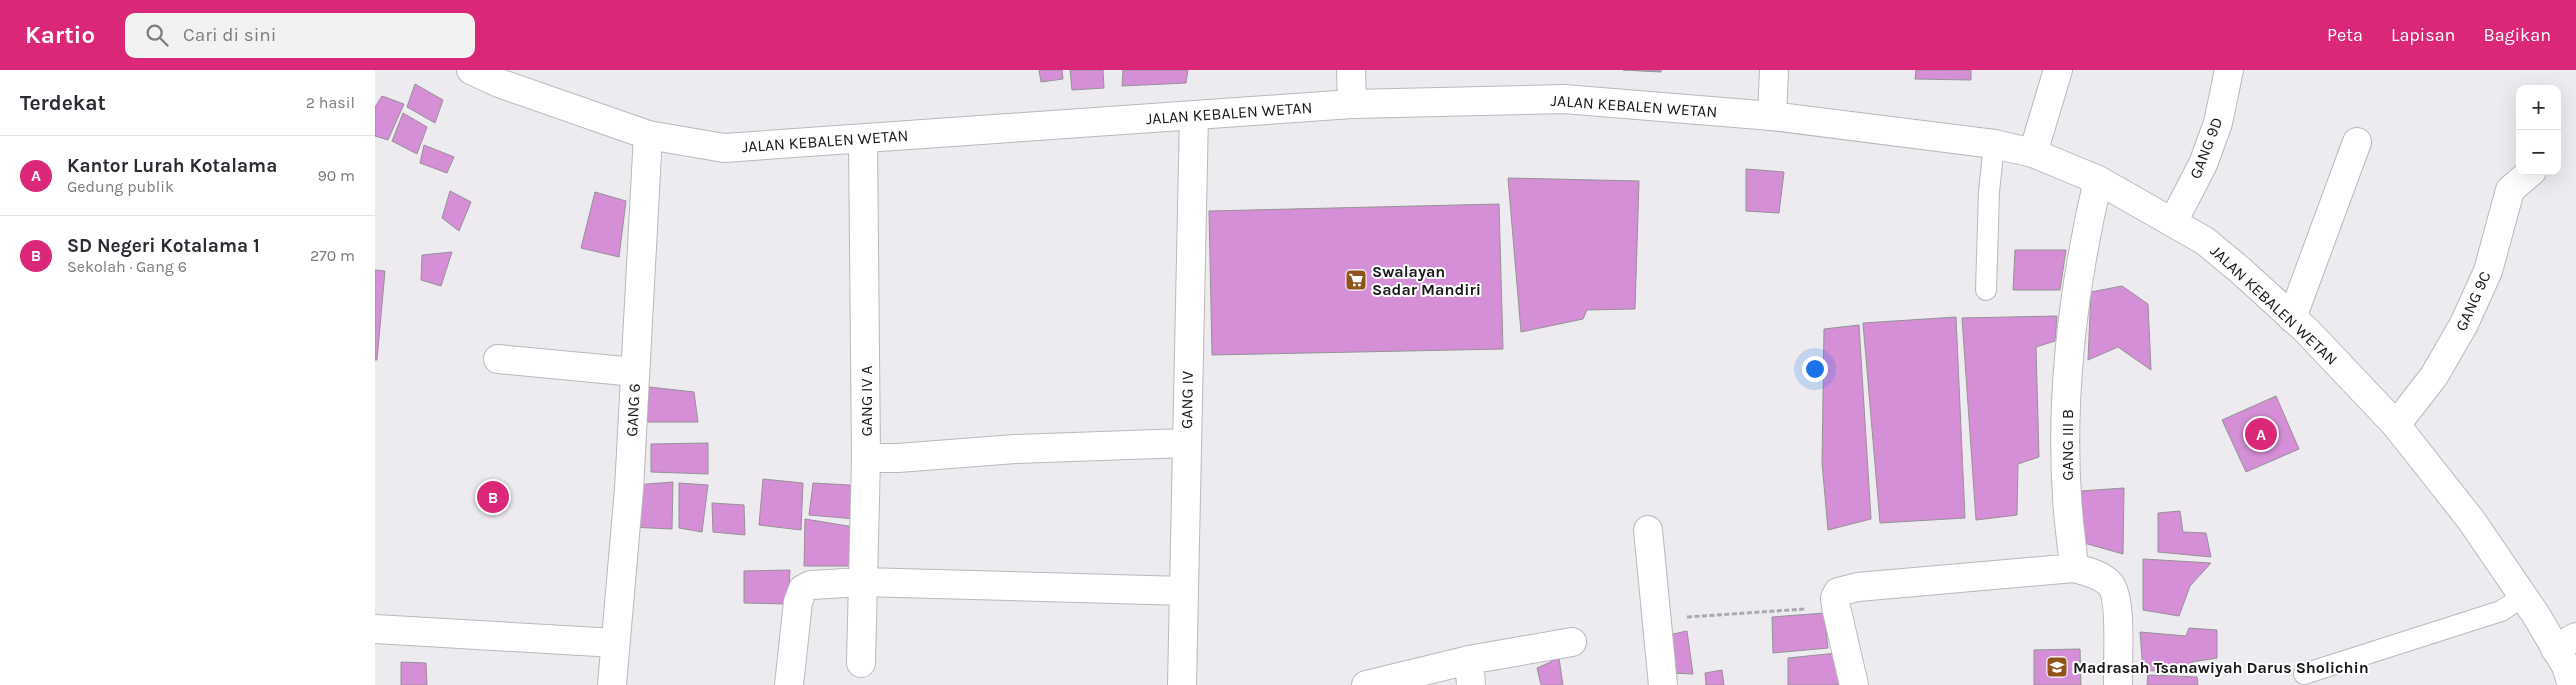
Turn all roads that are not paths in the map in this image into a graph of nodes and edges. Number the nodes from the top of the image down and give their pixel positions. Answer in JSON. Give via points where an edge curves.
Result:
{"nodes":[{"id":1,"x":471,"y":70,"type":"edge"},
{"id":2,"x":1351,"y":70,"type":"edge"},
{"id":3,"x":1774,"y":70,"type":"edge"},
{"id":4,"x":2058,"y":70,"type":"edge"},
{"id":5,"x":2229,"y":70,"type":"edge"},
{"id":6,"x":1352,"y":104,"type":"junction"},
{"id":7,"x":1194,"y":115,"type":"junction"},
{"id":8,"x":1772,"y":116,"type":"junction"},
{"id":9,"x":648,"y":135,"type":"junction"},
{"id":10,"x":863,"y":139,"type":"junction"},
{"id":11,"x":2357,"y":142,"type":"dead end"},
{"id":12,"x":1994,"y":144,"type":"junction"},
{"id":13,"x":2033,"y":153,"type":"junction"},
{"id":14,"x":2527,"y":175,"type":"edge"},
{"id":15,"x":2098,"y":180,"type":"junction"},
{"id":16,"x":2173,"y":222,"type":"junction"},
{"id":17,"x":1986,"y":290,"type":"dead end"},
{"id":18,"x":2292,"y":318,"type":"junction"},
{"id":19,"x":498,"y":359,"type":"dead end"},
{"id":20,"x":635,"y":372,"type":"junction"},
{"id":21,"x":2396,"y":425,"type":"junction"},
{"id":22,"x":1186,"y":443,"type":"junction"},
{"id":23,"x":866,"y":458,"type":"junction"},
{"id":24,"x":1648,"y":530,"type":"dead end"},
{"id":25,"x":2074,"y":568,"type":"junction"},
{"id":26,"x":863,"y":582,"type":"junction"},
{"id":27,"x":1184,"y":591,"type":"junction"},
{"id":28,"x":2524,"y":596,"type":"junction"},
{"id":29,"x":375,"y":629,"type":"edge"},
{"id":30,"x":1572,"y":642,"type":"dead end"},
{"id":31,"x":615,"y":643,"type":"junction"},
{"id":32,"x":2566,"y":643,"type":"edge"},
{"id":33,"x":861,"y":663,"type":"dead end"},
{"id":34,"x":1470,"y":673,"type":"edge"},
{"id":35,"x":2304,"y":674,"type":"dead end"},
{"id":36,"x":613,"y":685,"type":"edge"},
{"id":37,"x":789,"y":685,"type":"edge"},
{"id":38,"x":1182,"y":685,"type":"edge"},
{"id":39,"x":1366,"y":685,"type":"edge"},
{"id":40,"x":1663,"y":685,"type":"edge"},
{"id":41,"x":1854,"y":685,"type":"edge"},
{"id":42,"x":2117,"y":685,"type":"edge"},
{"id":43,"x":2572,"y":685,"type":"edge"}],
"edges":[{"from":1,"to":9,"type":"street","name":"JALAN KEBALEN WETAN","via":[[499,83]]},
{"from":2,"to":6,"type":"street"},
{"from":3,"to":8,"type":"street"},
{"from":4,"to":13,"type":"street"},
{"from":5,"to":16,"type":"street","name":"GANG 9D","via":[[2218,123],[2203,164]]},
{"from":6,"to":7,"type":"street","name":"JALAN KEBALEN WETAN"},
{"from":6,"to":8,"type":"street","name":"JALAN KEBALEN WETAN","via":[[1564,99]]},
{"from":7,"to":10,"type":"street","name":"JALAN KEBALEN WETAN"},
{"from":7,"to":22,"type":"street","name":"GANG IV"},
{"from":8,"to":12,"type":"street","name":"JALAN KEBALEN WETAN"},
{"from":9,"to":10,"type":"street","name":"JALAN KEBALEN WETAN","via":[[724,148]]},
{"from":9,"to":20,"type":"street","name":"GANG 6"},
{"from":10,"to":23,"type":"street","name":"GANG IV A"},
{"from":11,"to":18,"type":"street"},
{"from":12,"to":13,"type":"street","name":"JALAN KEBALEN WETAN"},
{"from":12,"to":17,"type":"lane"},
{"from":13,"to":15,"type":"street","name":"JALAN KEBALEN WETAN"},
{"from":14,"to":21,"type":"street","name":"GANG 9C","via":[[2510,190],[2488,271],[2464,324],[2434,376]]},
{"from":15,"to":16,"type":"street","name":"JALAN KEBALEN WETAN"},
{"from":15,"to":25,"type":"street","name":"GANG III B","via":[[2084,240],[2068,387],[2067,496]]},
{"from":16,"to":18,"type":"street","name":"JALAN KEBALEN WETAN","via":[[2205,241]]},
{"from":18,"to":21,"type":"street","name":"JALAN KEBALEN WETAN"},
{"from":19,"to":20,"type":"street"},
{"from":20,"to":31,"type":"street","name":"GANG 6","via":[[629,489]]},
{"from":21,"to":28,"type":"street","name":"JALAN KEBALEN WETAN","via":[[2471,520]]},
{"from":22,"to":23,"type":"street"},
{"from":22,"to":27,"type":"street","name":"GANG IV"},
{"from":23,"to":26,"type":"street","name":"GANG IV A"},
{"from":24,"to":40,"type":"street"},
{"from":25,"to":41,"type":"street","via":[[1858,587],[1837,592],[1836,607]]},
{"from":25,"to":42,"type":"street","via":[[2106,580],[2117,598]]},
{"from":26,"to":27,"type":"street"},
{"from":26,"to":33,"type":"street","name":"GANG IV A"},
{"from":26,"to":37,"type":"street","via":[[803,588],[798,602]]},
{"from":27,"to":38,"type":"street","name":"GANG IV"},
{"from":28,"to":32,"type":"street","name":"JALAN KEBALEN WETAN"},
{"from":28,"to":35,"type":"lane","via":[[2501,611]]},
{"from":29,"to":31,"type":"street"},
{"from":30,"to":34,"type":"street"},
{"from":31,"to":36,"type":"street","name":"GANG 6"},
{"from":32,"to":43,"type":"street","name":"JALAN KEBALEN WETAN","via":[[2566,666]]},
{"from":34,"to":39,"type":"street"}]}
